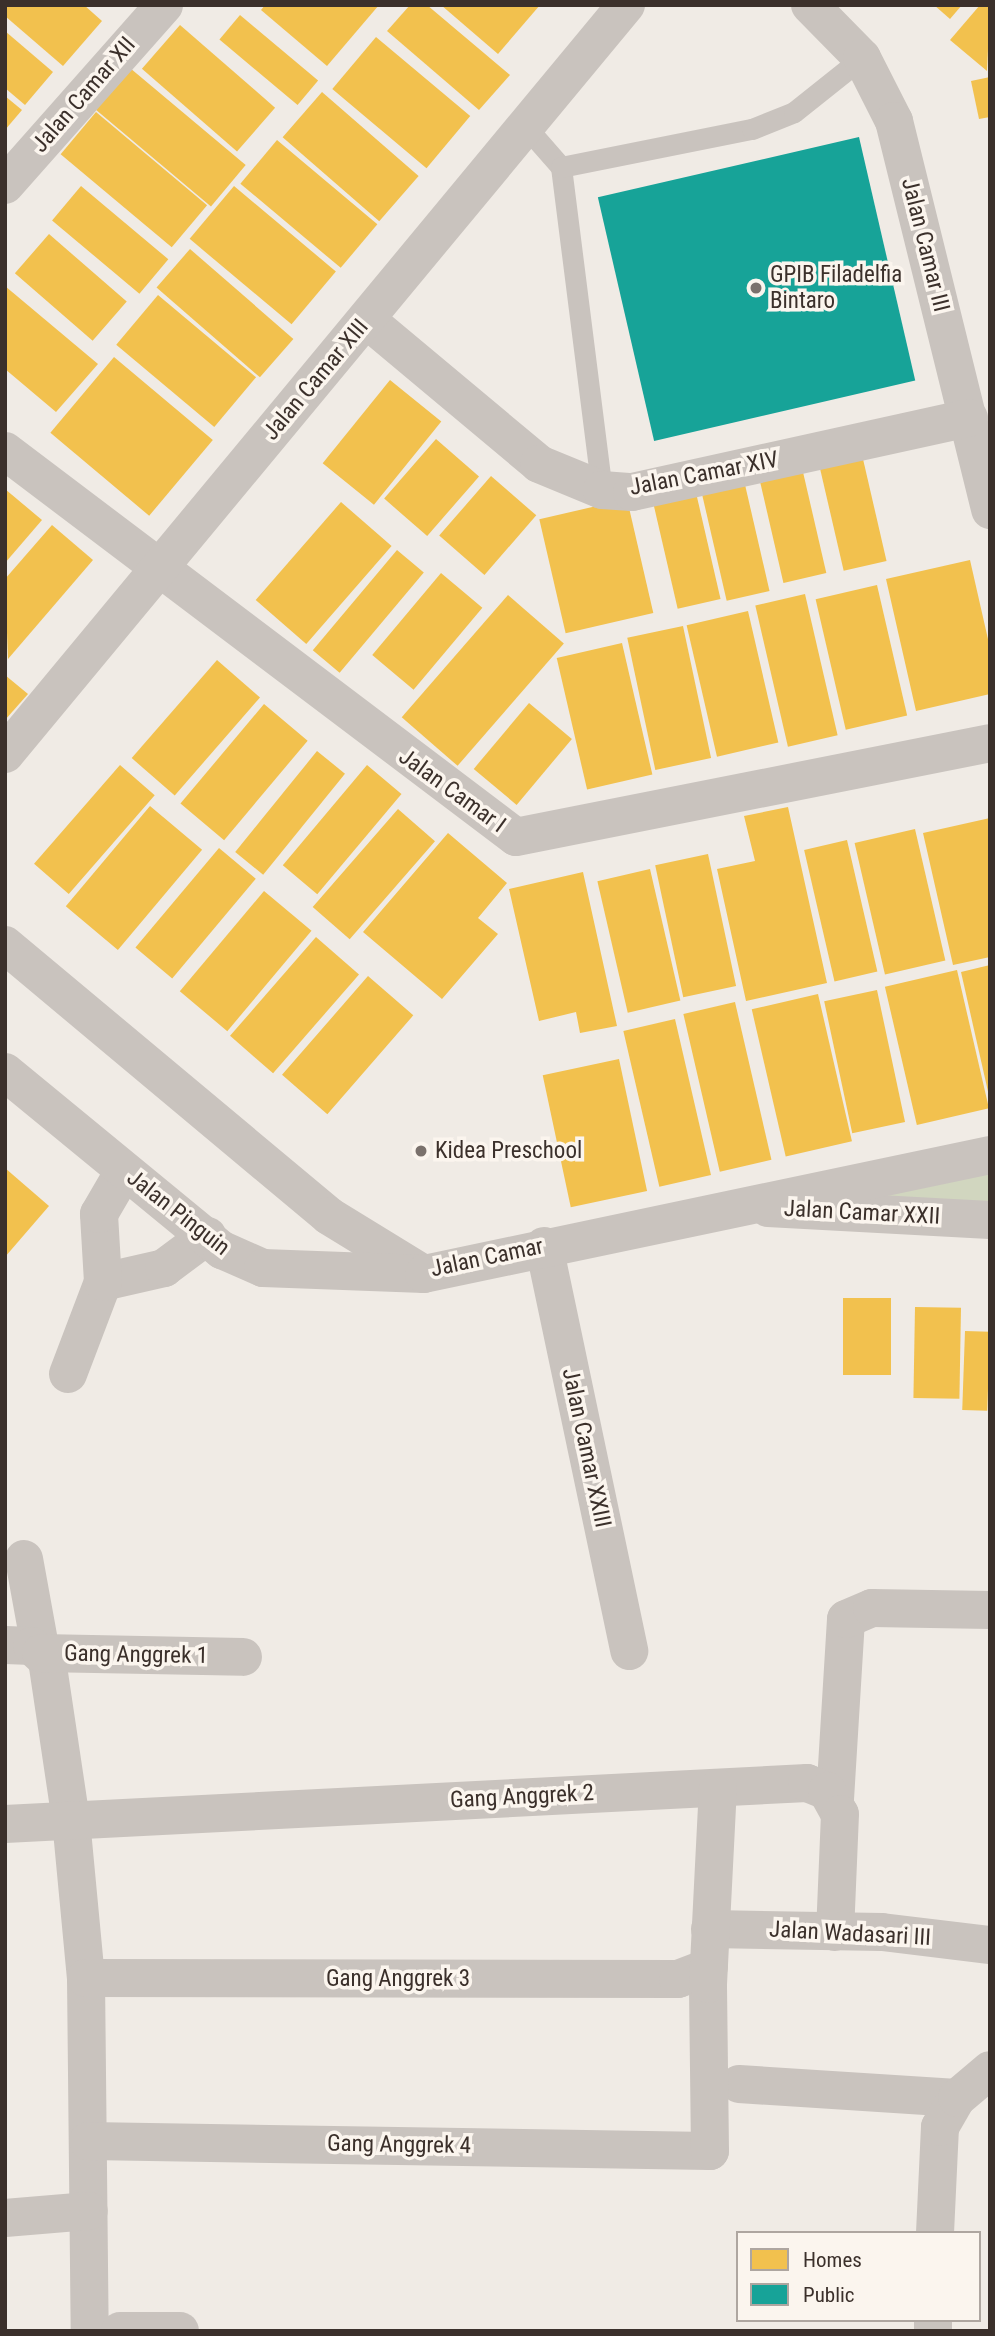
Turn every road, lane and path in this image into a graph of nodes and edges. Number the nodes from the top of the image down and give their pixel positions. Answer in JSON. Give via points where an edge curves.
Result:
{"nodes":[{"id":1,"x":164,"y":5,"type":"edge"},
{"id":2,"x":626,"y":5,"type":"edge"},
{"id":3,"x":810,"y":5,"type":"edge"},
{"id":4,"x":862,"y":58,"type":"junction"},
{"id":5,"x":526,"y":127,"type":"junction"},
{"id":6,"x":561,"y":167,"type":"junction"},
{"id":7,"x":5,"y":185,"type":"edge"},
{"id":8,"x":367,"y":320,"type":"junction"},
{"id":9,"x":969,"y":418,"type":"junction"},
{"id":10,"x":5,"y":451,"type":"edge"},
{"id":11,"x":602,"y":490,"type":"junction"},
{"id":12,"x":990,"y":510,"type":"edge"},
{"id":13,"x":157,"y":571,"type":"junction"},
{"id":14,"x":990,"y":743,"type":"edge"},
{"id":15,"x":5,"y":754,"type":"edge"},
{"id":16,"x":5,"y":945,"type":"edge"},
{"id":17,"x":5,"y":1072,"type":"edge"},
{"id":18,"x":990,"y":1155,"type":"edge"},
{"id":19,"x":124,"y":1171,"type":"junction"},
{"id":20,"x":735,"y":1206,"type":"junction"},
{"id":21,"x":329,"y":1216,"type":"junction"},
{"id":22,"x":990,"y":1220,"type":"edge"},
{"id":23,"x":207,"y":1236,"type":"junction"},
{"id":24,"x":544,"y":1246,"type":"junction"},
{"id":25,"x":263,"y":1268,"type":"junction"},
{"id":26,"x":424,"y":1274,"type":"junction"},
{"id":27,"x":103,"y":1282,"type":"junction"},
{"id":28,"x":68,"y":1374,"type":"dead end"},
{"id":29,"x":24,"y":1559,"type":"dead end"},
{"id":30,"x":990,"y":1610,"type":"edge"},
{"id":31,"x":23,"y":1649,"type":"edge"},
{"id":32,"x":629,"y":1651,"type":"dead end"},
{"id":33,"x":243,"y":1657,"type":"dead end"},
{"id":34,"x":718,"y":1788,"type":"junction"},
{"id":35,"x":835,"y":1799,"type":"junction"},
{"id":36,"x":71,"y":1820,"type":"junction"},
{"id":37,"x":5,"y":1824,"type":"edge"},
{"id":38,"x":710,"y":1929,"type":"junction"},
{"id":39,"x":835,"y":1932,"type":"junction"},
{"id":40,"x":990,"y":1945,"type":"edge"},
{"id":41,"x":709,"y":1967,"type":"junction"},
{"id":42,"x":86,"y":1978,"type":"junction"},
{"id":43,"x":990,"y":2070,"type":"edge"},
{"id":44,"x":738,"y":2084,"type":"dead end"},
{"id":45,"x":957,"y":2098,"type":"junction"},
{"id":46,"x":88,"y":2141,"type":"junction"},
{"id":47,"x":89,"y":2211,"type":"junction"},
{"id":48,"x":5,"y":2218,"type":"edge"},
{"id":49,"x":934,"y":2231,"type":"edge"},
{"id":50,"x":90,"y":2331,"type":"edge"},
{"id":51,"x":120,"y":2331,"type":"edge"},
{"id":52,"x":180,"y":2331,"type":"edge"}],
"edges":[{"from":1,"to":7,"type":"street","name":"Jalan Camar XII"},
{"from":2,"to":5,"type":"street","name":"Jalan Camar XIII"},
{"from":3,"to":4,"type":"street","name":"Jalan Camar III"},
{"from":4,"to":6,"type":"lane","via":[[793,112],[752,129]]},
{"from":4,"to":9,"type":"street","name":"Jalan Camar III","via":[[894,121]]},
{"from":5,"to":6,"type":"lane"},
{"from":5,"to":8,"type":"street","name":"Jalan Camar XIII"},
{"from":6,"to":11,"type":"lane"},
{"from":8,"to":11,"type":"street","name":"Jalan Camar XIV","via":[[539,464]]},
{"from":8,"to":13,"type":"street","name":"Jalan Camar XIII"},
{"from":9,"to":11,"type":"street","name":"Jalan Camar XIV","via":[[632,492]]},
{"from":9,"to":12,"type":"street","name":"Jalan Camar III"},
{"from":10,"to":13,"type":"street","name":"Jalan Camar I"},
{"from":13,"to":14,"type":"street","name":"Jalan Camar I","via":[[516,837]]},
{"from":13,"to":15,"type":"street","name":"Jalan Camar XIII"},
{"from":16,"to":21,"type":"street","name":"Jalan Camar"},
{"from":17,"to":19,"type":"street","name":"Jalan Pinguin"},
{"from":18,"to":20,"type":"street","name":"Jalan Camar"},
{"from":19,"to":23,"type":"street","name":"Jalan Pinguin"},
{"from":19,"to":27,"type":"street","via":[[99,1214]]},
{"from":20,"to":22,"type":"street","name":"Jalan Camar XXII"},
{"from":20,"to":24,"type":"street","name":"Jalan Camar"},
{"from":21,"to":25,"type":"street","via":[[327,1231],[302,1255]]},
{"from":21,"to":26,"type":"street","name":"Jalan Camar"},
{"from":23,"to":25,"type":"street","name":"Jalan Pinguin"},
{"from":23,"to":27,"type":"street","via":[[164,1268]]},
{"from":24,"to":26,"type":"street","name":"Jalan Camar"},
{"from":24,"to":32,"type":"street","name":"Jalan Camar XXIII"},
{"from":25,"to":26,"type":"street","name":"Jalan Pinguin"},
{"from":27,"to":28,"type":"street"},
{"from":29,"to":31,"type":"street","name":"Gang Anggrek 1"},
{"from":30,"to":35,"type":"street","via":[[872,1608],[846,1619]]},
{"from":31,"to":33,"type":"street","name":"Gang Anggrek 1"},
{"from":31,"to":36,"type":"street"},
{"from":34,"to":35,"type":"street","name":"Gang Anggrek 2","via":[[807,1783]]},
{"from":34,"to":36,"type":"street","name":"Gang Anggrek 2"},
{"from":34,"to":38,"type":"street"},
{"from":35,"to":39,"type":"street","via":[[841,1819]]},
{"from":36,"to":37,"type":"street","name":"Gang Anggrek 2"},
{"from":36,"to":42,"type":"street"},
{"from":38,"to":39,"type":"street","name":"Jalan Wadasari III"},
{"from":38,"to":41,"type":"street"},
{"from":39,"to":40,"type":"street","name":"Jalan Wadasari III"},
{"from":41,"to":42,"type":"street","name":"Gang Anggrek 3","via":[[678,1979]]},
{"from":41,"to":46,"type":"street","name":"Gang Anggrek 4","via":[[709,2151]]},
{"from":42,"to":46,"type":"street"},
{"from":43,"to":45,"type":"street"},
{"from":44,"to":45,"type":"street"},
{"from":45,"to":49,"type":"street","via":[[940,2127]]},
{"from":46,"to":47,"type":"street"},
{"from":47,"to":48,"type":"street"},
{"from":47,"to":50,"type":"street"},
{"from":51,"to":52,"type":"street"}]}
